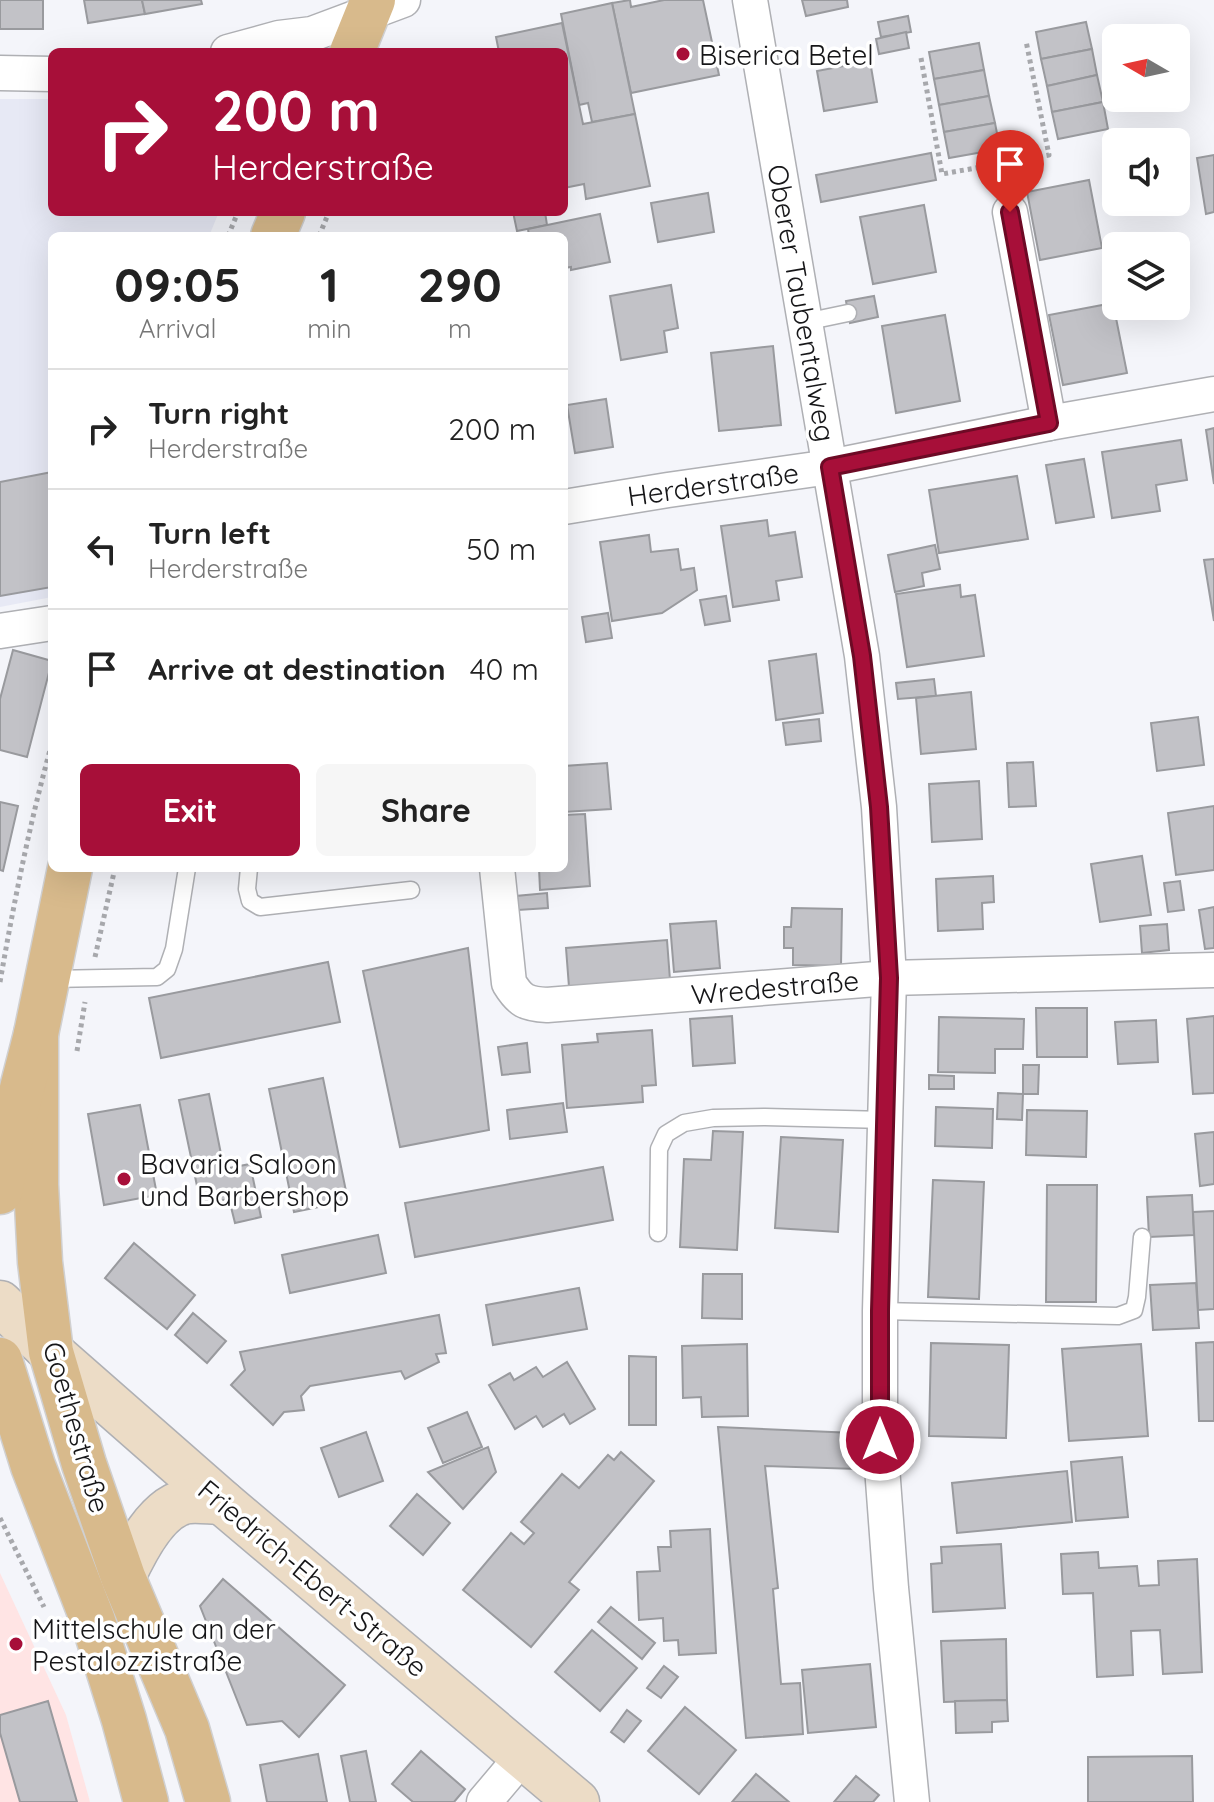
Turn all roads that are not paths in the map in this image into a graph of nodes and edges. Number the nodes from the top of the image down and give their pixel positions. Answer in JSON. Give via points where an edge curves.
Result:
{"nodes":[{"id":1,"x":750,"y":0,"type":"edge"},
{"id":2,"x":374,"y":17,"type":"edge"},
{"id":3,"x":243,"y":48,"type":"edge"},
{"id":4,"x":0,"y":73,"type":"edge"},
{"id":5,"x":48,"y":74,"type":"edge"},
{"id":6,"x":1010,"y":212,"type":"dead end"},
{"id":7,"x":848,"y":313,"type":"dead end"},
{"id":8,"x":805,"y":322,"type":"junction"},
{"id":9,"x":1214,"y":394,"type":"edge"},
{"id":10,"x":1049,"y":423,"type":"junction"},
{"id":11,"x":830,"y":467,"type":"junction"},
{"id":12,"x":568,"y":506,"type":"edge"},
{"id":13,"x":48,"y":624,"type":"edge"},
{"id":14,"x":0,"y":631,"type":"edge"},
{"id":15,"x":70,"y":872,"type":"edge"},
{"id":16,"x":186,"y":872,"type":"edge"},
{"id":17,"x":249,"y":872,"type":"edge"},
{"id":18,"x":497,"y":872,"type":"edge"},
{"id":19,"x":411,"y":890,"type":"dead end"},
{"id":20,"x":1214,"y":970,"type":"edge"},
{"id":21,"x":69,"y":978,"type":"junction"},
{"id":22,"x":889,"y":978,"type":"junction"},
{"id":23,"x":36,"y":1034,"type":"junction"},
{"id":24,"x":10,"y":1106,"type":"edge"},
{"id":25,"x":885,"y":1120,"type":"junction"},
{"id":26,"x":0,"y":1192,"type":"edge"},
{"id":27,"x":658,"y":1233,"type":"dead end"},
{"id":28,"x":1142,"y":1237,"type":"dead end"},
{"id":29,"x":0,"y":1303,"type":"edge"},
{"id":30,"x":880,"y":1311,"type":"junction"},
{"id":31,"x":0,"y":1340,"type":"edge"},
{"id":32,"x":51,"y":1352,"type":"junction"},
{"id":33,"x":0,"y":1360,"type":"edge"},
{"id":34,"x":222,"y":1502,"type":"junction"},
{"id":35,"x":123,"y":1577,"type":"junction"},
{"id":36,"x":522,"y":1757,"type":"junction"},
{"id":37,"x":146,"y":1802,"type":"edge"},
{"id":38,"x":208,"y":1802,"type":"edge"},
{"id":39,"x":484,"y":1802,"type":"edge"},
{"id":40,"x":577,"y":1802,"type":"edge"},
{"id":41,"x":912,"y":1802,"type":"edge"}],
"edges":[{"from":1,"to":8,"type":"street","name":"Oberer Taubentalweg"},
{"from":2,"to":3,"type":"street"},
{"from":4,"to":5,"type":"street"},
{"from":6,"to":10,"type":"street"},
{"from":7,"to":8,"type":"lane"},
{"from":8,"to":11,"type":"street","name":"Oberer Taubentalweg"},
{"from":9,"to":10,"type":"street","name":"Herderstraße"},
{"from":10,"to":11,"type":"street","name":"Herderstraße"},
{"from":11,"to":12,"type":"street","name":"Herderstraße"},
{"from":11,"to":22,"type":"street","name":"Oberer Taubentalweg","via":[[862,656],[879,807]]},
{"from":13,"to":14,"type":"street"},
{"from":15,"to":21,"type":"main road","name":"Goethestraße"},
{"from":16,"to":21,"type":"lane","via":[[167,969],[157,977]]},
{"from":17,"to":19,"type":"lane","via":[[250,901],[260,907]]},
{"from":18,"to":22,"type":"street","name":"Wredestraße","via":[[509,983],[531,1004]]},
{"from":20,"to":22,"type":"street","name":"Wredestraße"},
{"from":21,"to":23,"type":"main road","name":"Goethestraße"},
{"from":22,"to":25,"type":"street","name":"Oberer Taubentalweg"},
{"from":23,"to":24,"type":"main road","name":"Goethestraße"},
{"from":23,"to":32,"type":"main road","name":"Goethestraße","via":[[36,1185]]},
{"from":24,"to":26,"type":"main road","name":"Goethestraße"},
{"from":25,"to":27,"type":"lane","via":[[765,1117],[684,1123],[666,1134],[659,1149]]},
{"from":25,"to":30,"type":"street","name":"Oberer Taubentalweg"},
{"from":28,"to":30,"type":"lane","via":[[1134,1310],[1118,1316]]},
{"from":29,"to":32,"type":"street","name":"Friedrich-Ebert-Straße"},
{"from":30,"to":41,"type":"street","name":"Oberer Taubentalweg","via":[[880,1440]]},
{"from":31,"to":32,"type":"street","name":"Friedrich-Ebert-Straße"},
{"from":32,"to":34,"type":"street","name":"Friedrich-Ebert-Straße"},
{"from":32,"to":35,"type":"main road","name":"Goethestraße"},
{"from":33,"to":37,"type":"main road","name":"Goethestraße","via":[[33,1466],[93,1621]]},
{"from":34,"to":35,"type":"street","via":[[185,1501],[161,1516],[138,1544]]},
{"from":34,"to":36,"type":"street","name":"Friedrich-Ebert-Straße"},
{"from":35,"to":38,"type":"main road","name":"Goethestraße","via":[[187,1729]]},
{"from":36,"to":39,"type":"street"},
{"from":36,"to":40,"type":"street","name":"Friedrich-Ebert-Straße"}]}
